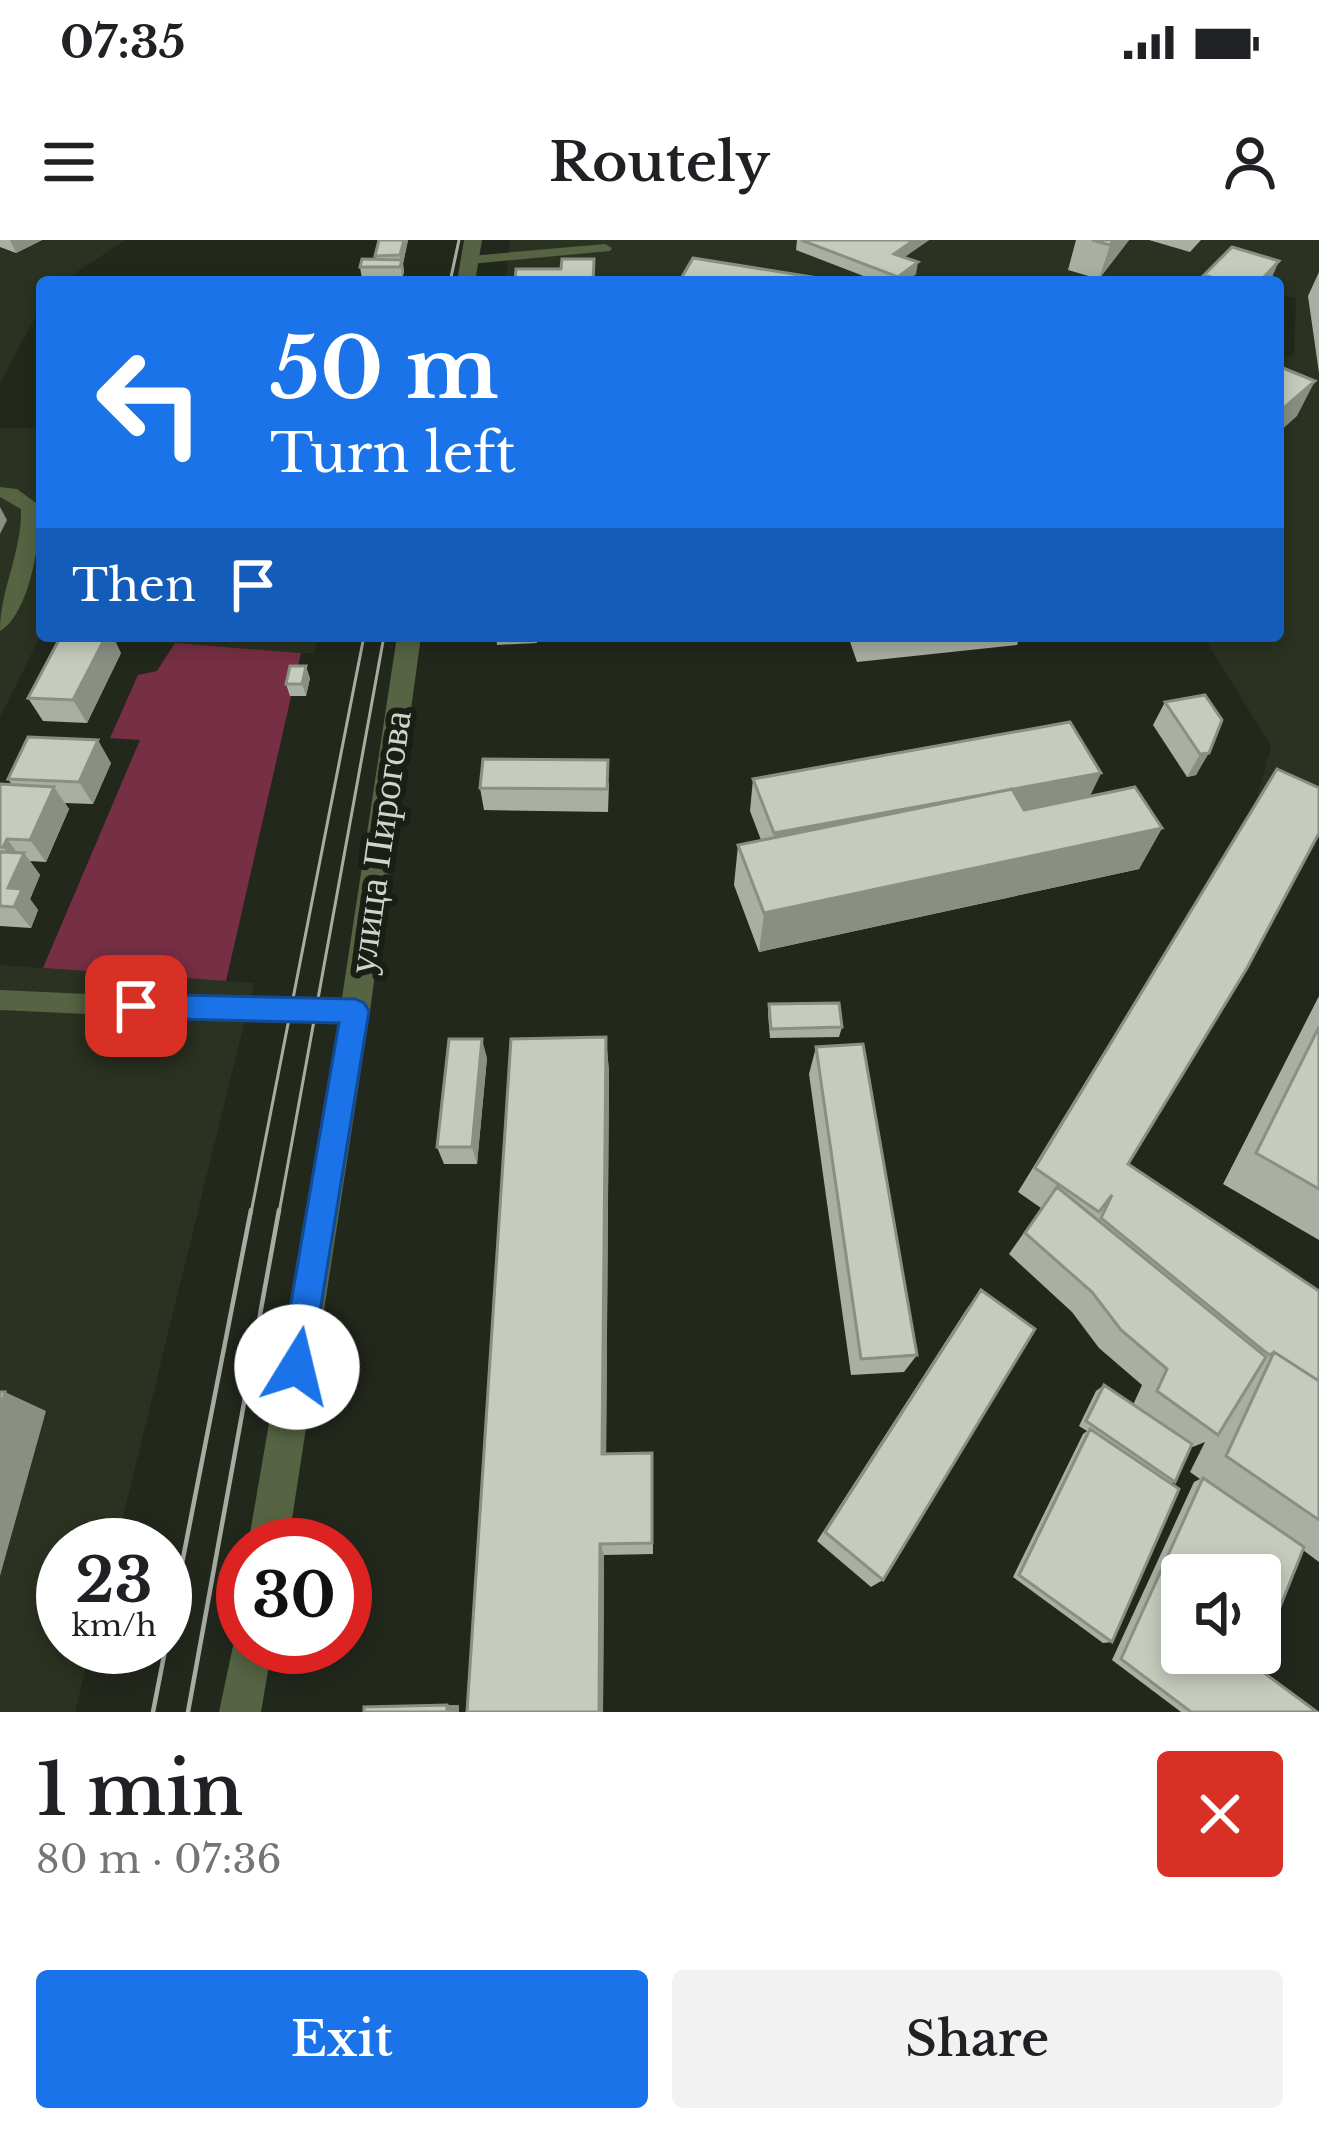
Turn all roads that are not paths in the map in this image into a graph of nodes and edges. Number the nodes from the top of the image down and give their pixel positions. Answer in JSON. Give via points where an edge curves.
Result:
{"nodes":[{"id":1,"x":605,"y":248,"type":"dead end"},
{"id":2,"x":471,"y":250,"type":"edge"},
{"id":3,"x":0,"y":492,"type":"edge"},
{"id":4,"x":34,"y":568,"type":"edge"},
{"id":5,"x":0,"y":625,"type":"edge"},
{"id":6,"x":408,"y":642,"type":"edge"},
{"id":7,"x":0,"y":1000,"type":"edge"},
{"id":8,"x":355,"y":1011,"type":"junction"},
{"id":9,"x":272,"y":1518,"type":"edge"},
{"id":10,"x":247,"y":1674,"type":"edge"},
{"id":11,"x":241,"y":1712,"type":"edge"}],
"edges":[{"from":1,"to":2,"type":"lane"},
{"from":3,"to":4,"type":"lane","via":[[30,507]]},
{"from":4,"to":5,"type":"lane"},
{"from":6,"to":8,"type":"street","name":"улица Пирогова"},
{"from":7,"to":8,"type":"lane"},
{"from":8,"to":9,"type":"street","name":"улица Пирогова"},
{"from":10,"to":11,"type":"street"}]}
